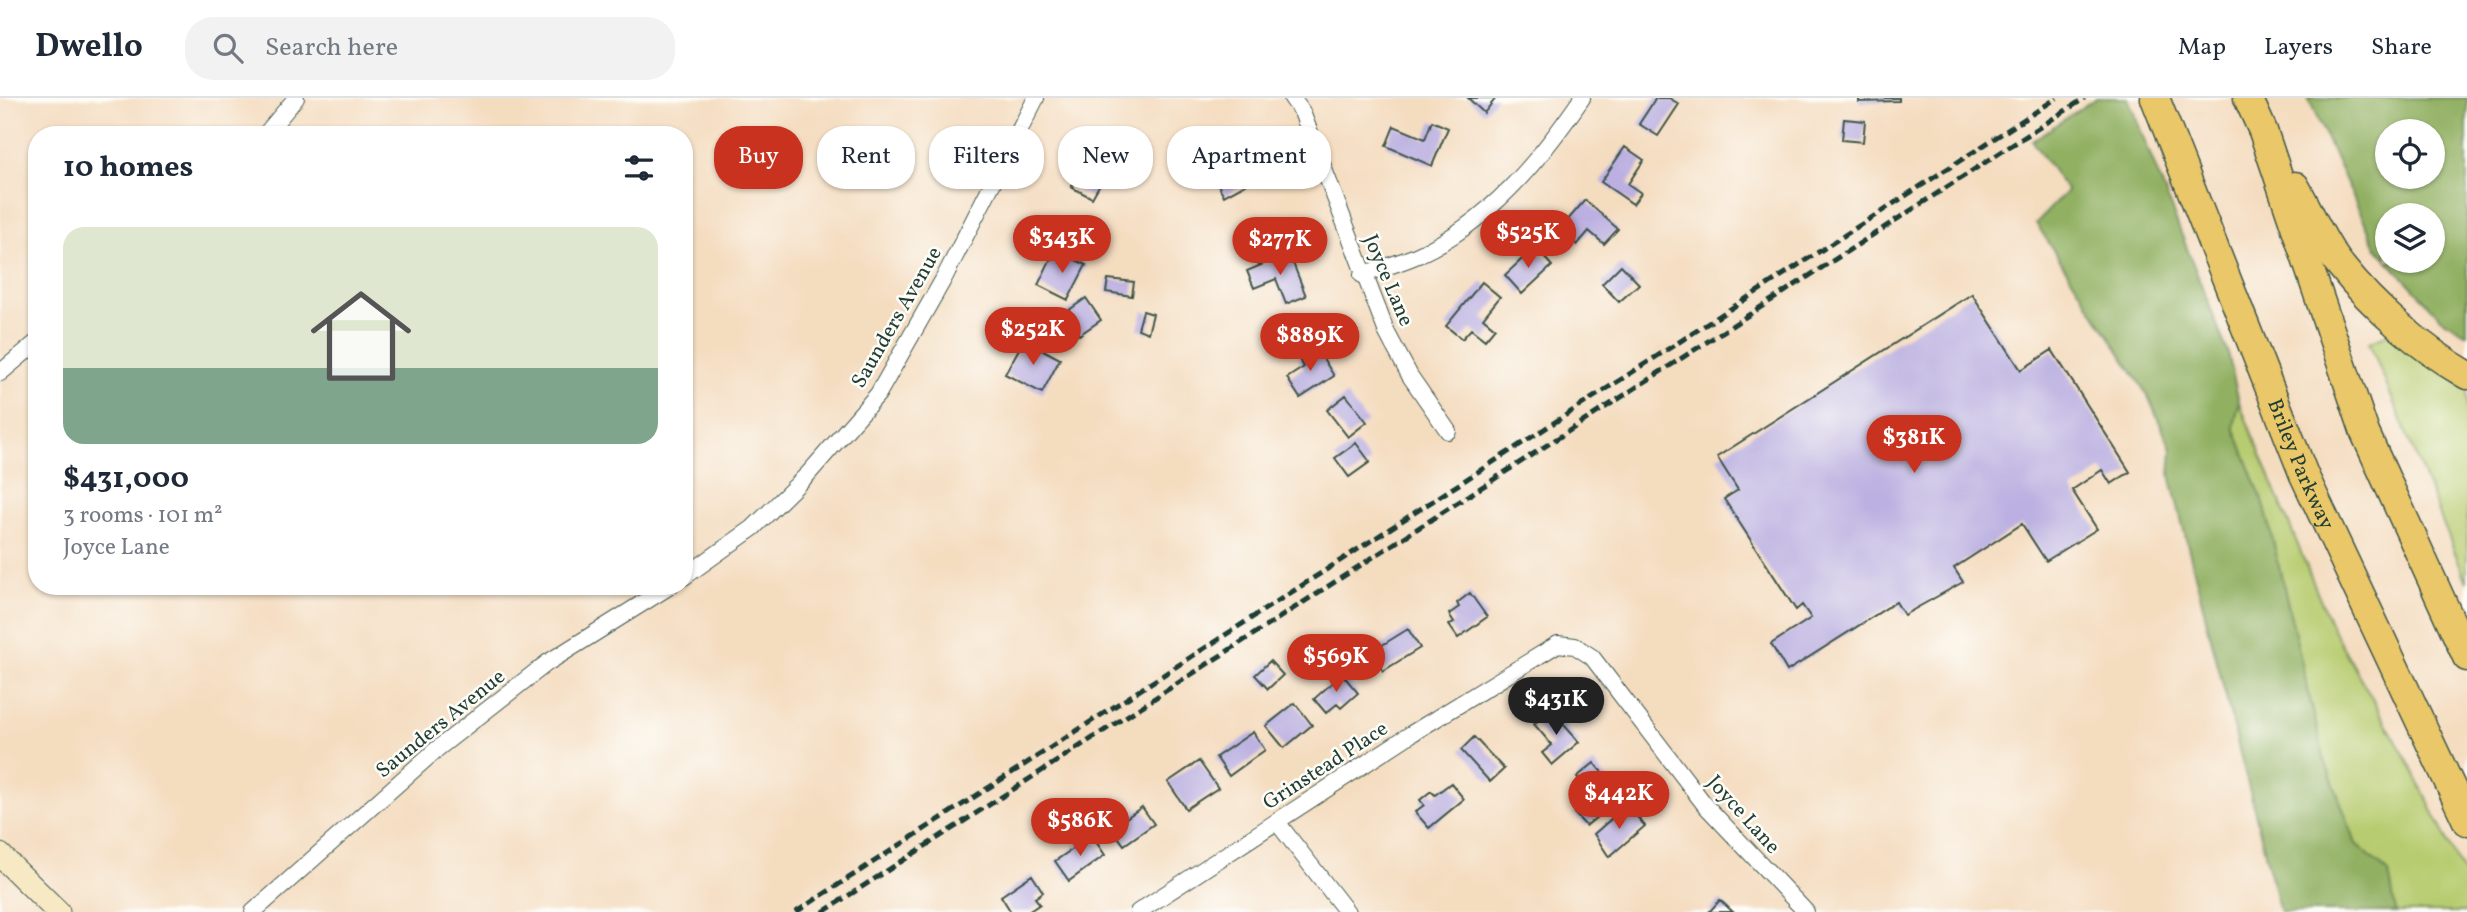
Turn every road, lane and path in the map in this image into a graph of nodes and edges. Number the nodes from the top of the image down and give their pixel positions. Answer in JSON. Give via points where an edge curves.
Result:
{"nodes":[{"id":1,"x":296,"y":98,"type":"edge"},
{"id":2,"x":1036,"y":98,"type":"edge"},
{"id":3,"x":1292,"y":98,"type":"edge"},
{"id":4,"x":1582,"y":98,"type":"edge"},
{"id":5,"x":2155,"y":98,"type":"edge"},
{"id":6,"x":2248,"y":98,"type":"edge"},
{"id":7,"x":273,"y":126,"type":"edge"},
{"id":8,"x":2263,"y":131,"type":"junction"},
{"id":9,"x":1362,"y":275,"type":"junction"},
{"id":10,"x":28,"y":350,"type":"edge"},
{"id":11,"x":0,"y":373,"type":"edge"},
{"id":12,"x":2467,"y":375,"type":"edge"},
{"id":13,"x":1448,"y":431,"type":"dead end"},
{"id":14,"x":693,"y":571,"type":"edge"},
{"id":15,"x":656,"y":595,"type":"edge"},
{"id":16,"x":1575,"y":646,"type":"joint"},
{"id":17,"x":2467,"y":657,"type":"edge"},
{"id":18,"x":2467,"y":821,"type":"edge"},
{"id":19,"x":1277,"y":822,"type":"junction"},
{"id":20,"x":0,"y":855,"type":"edge"},
{"id":21,"x":58,"y":912,"type":"edge"},
{"id":22,"x":253,"y":912,"type":"edge"},
{"id":23,"x":1138,"y":912,"type":"edge"},
{"id":24,"x":1347,"y":912,"type":"edge"},
{"id":25,"x":1806,"y":912,"type":"edge"}],
"edges":[{"from":1,"to":7,"type":"street"},
{"from":2,"to":14,"type":"street","name":"Saunders Avenue","via":[[917,330],[878,394],[753,528]]},
{"from":3,"to":9,"type":"street","name":"Joyce Lane","via":[[1302,111]]},
{"from":4,"to":9,"type":"street","via":[[1544,153],[1484,213],[1419,254]]},
{"from":5,"to":18,"type":"highway","name":"Briley Parkway","via":[[2304,475]]},
{"from":6,"to":8,"type":"highway"},
{"from":8,"to":12,"type":"highway","via":[[2340,265],[2398,324],[2438,358]]},
{"from":8,"to":17,"type":"highway","via":[[2365,433]]},
{"from":9,"to":13,"type":"street","name":"Joyce Lane","via":[[1410,376]]},
{"from":10,"to":11,"type":"street"},
{"from":15,"to":22,"type":"street","name":"Saunders Avenue","via":[[547,663],[437,749]]},
{"from":16,"to":19,"type":"street","name":"Grinstead Place","via":[[1558,644]]},
{"from":16,"to":25,"type":"street","name":"Joyce Lane","via":[[1592,657],[1705,805]]},
{"from":19,"to":23,"type":"street","name":"Grinstead Place"},
{"from":19,"to":24,"type":"street"},
{"from":20,"to":21,"type":"main road"}]}
